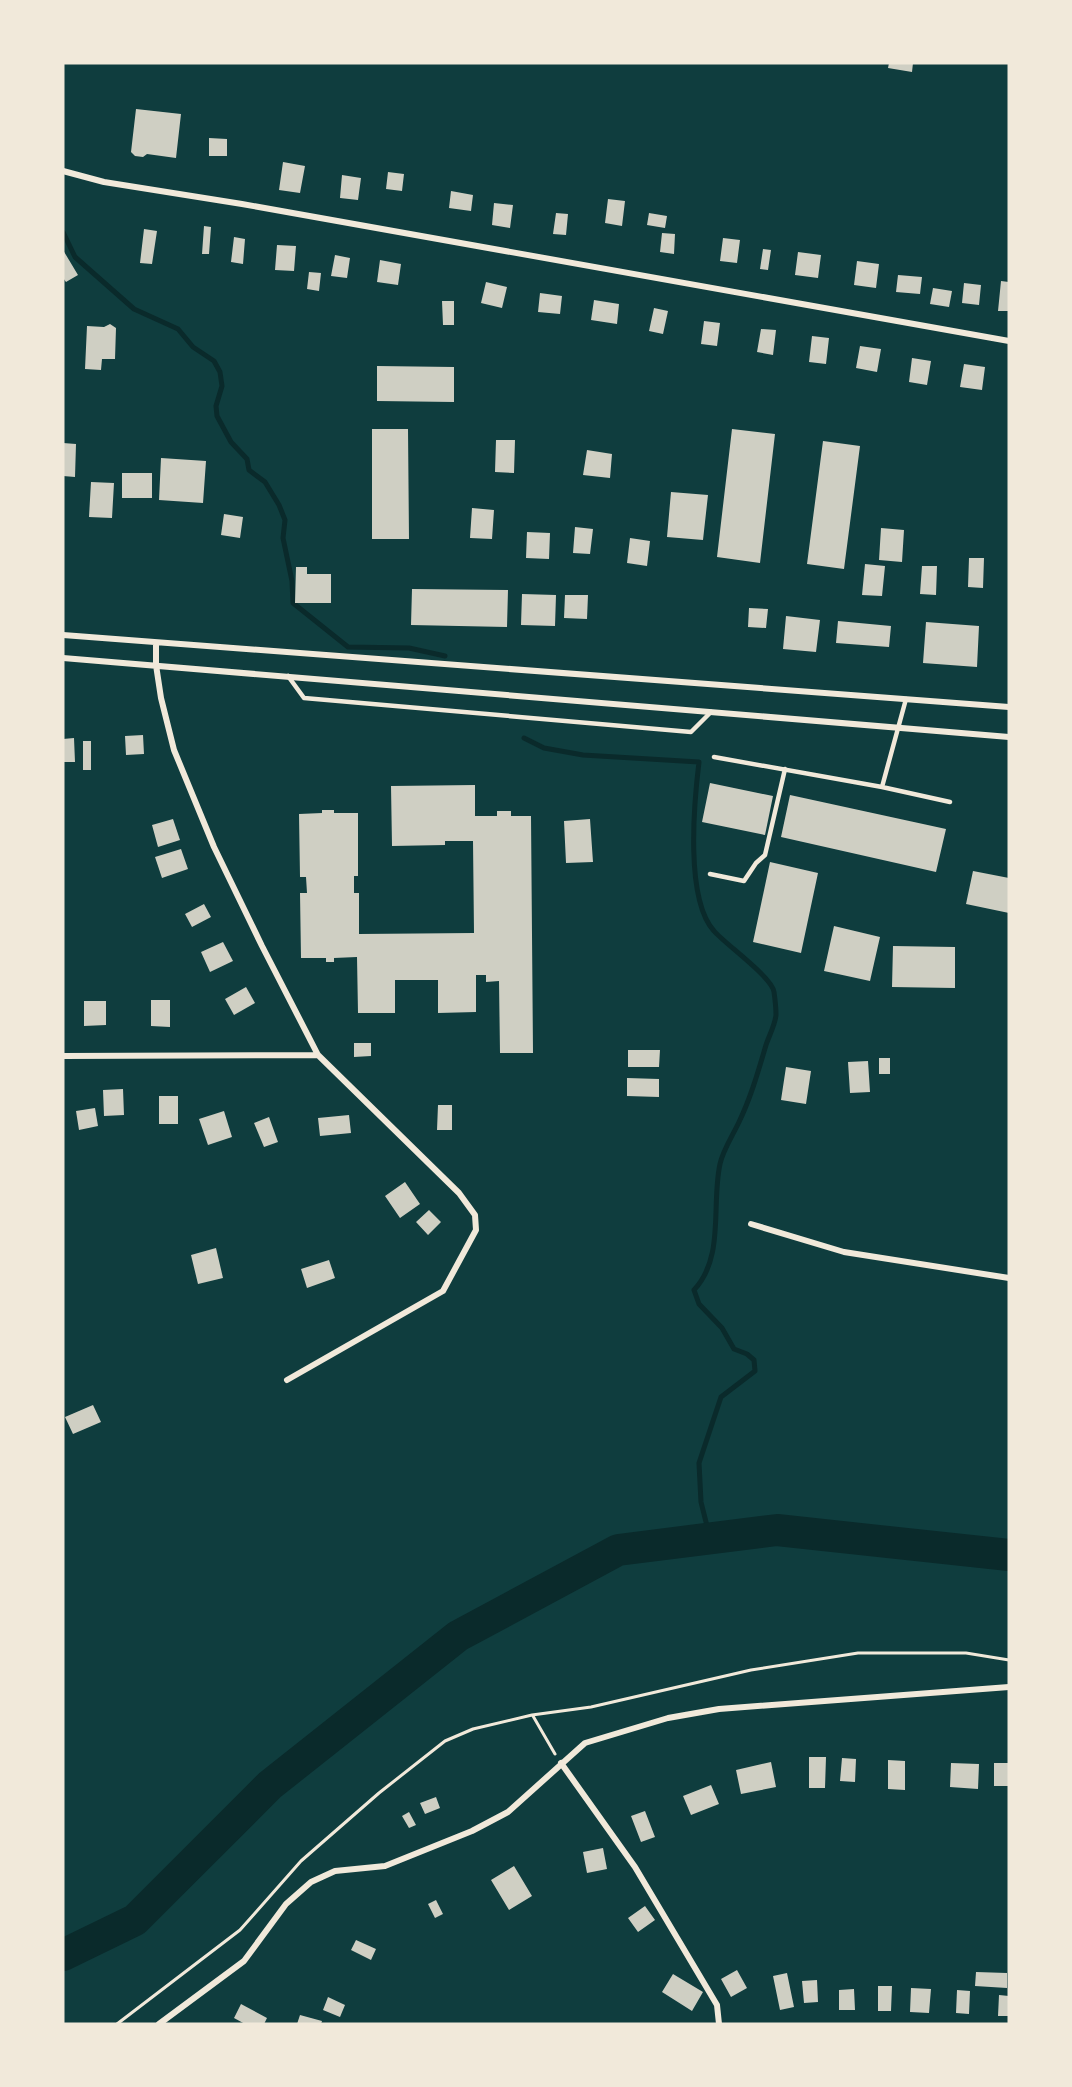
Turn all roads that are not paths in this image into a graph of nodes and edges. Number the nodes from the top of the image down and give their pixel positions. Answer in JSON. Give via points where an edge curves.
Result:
{"nodes":[{"id":1,"x":63,"y":171,"type":"edge"},
{"id":2,"x":1009,"y":341,"type":"edge"},
{"id":3,"x":63,"y":635,"type":"edge"},
{"id":4,"x":156,"y":643,"type":"junction"},
{"id":5,"x":63,"y":658,"type":"edge"},
{"id":6,"x":156,"y":665,"type":"junction"},
{"id":7,"x":288,"y":676,"type":"junction"},
{"id":8,"x":906,"y":699,"type":"junction"},
{"id":9,"x":1009,"y":707,"type":"edge"},
{"id":10,"x":711,"y":712,"type":"junction"},
{"id":11,"x":898,"y":728,"type":"junction"},
{"id":12,"x":1009,"y":737,"type":"edge"},
{"id":13,"x":714,"y":757,"type":"dead end"},
{"id":14,"x":785,"y":769,"type":"junction"},
{"id":15,"x":882,"y":787,"type":"junction"},
{"id":16,"x":950,"y":801,"type":"dead end"},
{"id":17,"x":710,"y":874,"type":"dead end"},
{"id":18,"x":318,"y":1055,"type":"junction"},
{"id":19,"x":63,"y":1056,"type":"edge"},
{"id":20,"x":750,"y":1224,"type":"dead end"},
{"id":21,"x":1009,"y":1278,"type":"edge"},
{"id":22,"x":287,"y":1380,"type":"dead end"},
{"id":23,"x":1009,"y":1687,"type":"edge"},
{"id":24,"x":561,"y":1763,"type":"junction"},
{"id":25,"x":159,"y":2024,"type":"edge"},
{"id":26,"x":719,"y":2024,"type":"edge"}],
"edges":[{"from":1,"to":2,"type":"street","via":[[104,182]]},
{"from":3,"to":4,"type":"street"},
{"from":4,"to":6,"type":"street"},
{"from":4,"to":8,"type":"street"},
{"from":5,"to":6,"type":"street"},
{"from":6,"to":7,"type":"street"},
{"from":6,"to":18,"type":"street","via":[[174,750],[214,847]]},
{"from":7,"to":10,"type":"street"},
{"from":7,"to":10,"type":"lane","via":[[304,698],[691,732]]},
{"from":8,"to":9,"type":"street"},
{"from":8,"to":11,"type":"lane"},
{"from":10,"to":11,"type":"street"},
{"from":11,"to":12,"type":"street"},
{"from":11,"to":15,"type":"lane"},
{"from":13,"to":14,"type":"lane"},
{"from":14,"to":15,"type":"lane"},
{"from":14,"to":17,"type":"lane","via":[[765,855],[744,880]]},
{"from":15,"to":16,"type":"lane"},
{"from":18,"to":19,"type":"street"},
{"from":18,"to":22,"type":"street","via":[[459,1193],[475,1215],[476,1230],[443,1291]]},
{"from":20,"to":21,"type":"street","via":[[844,1252]]},
{"from":23,"to":24,"type":"street","via":[[719,1709],[668,1718],[585,1743]]},
{"from":24,"to":25,"type":"street","via":[[508,1812],[472,1831],[385,1866],[335,1871],[311,1882],[286,1904],[244,1961]]},
{"from":24,"to":26,"type":"street","via":[[635,1867],[717,2005]]}]}
